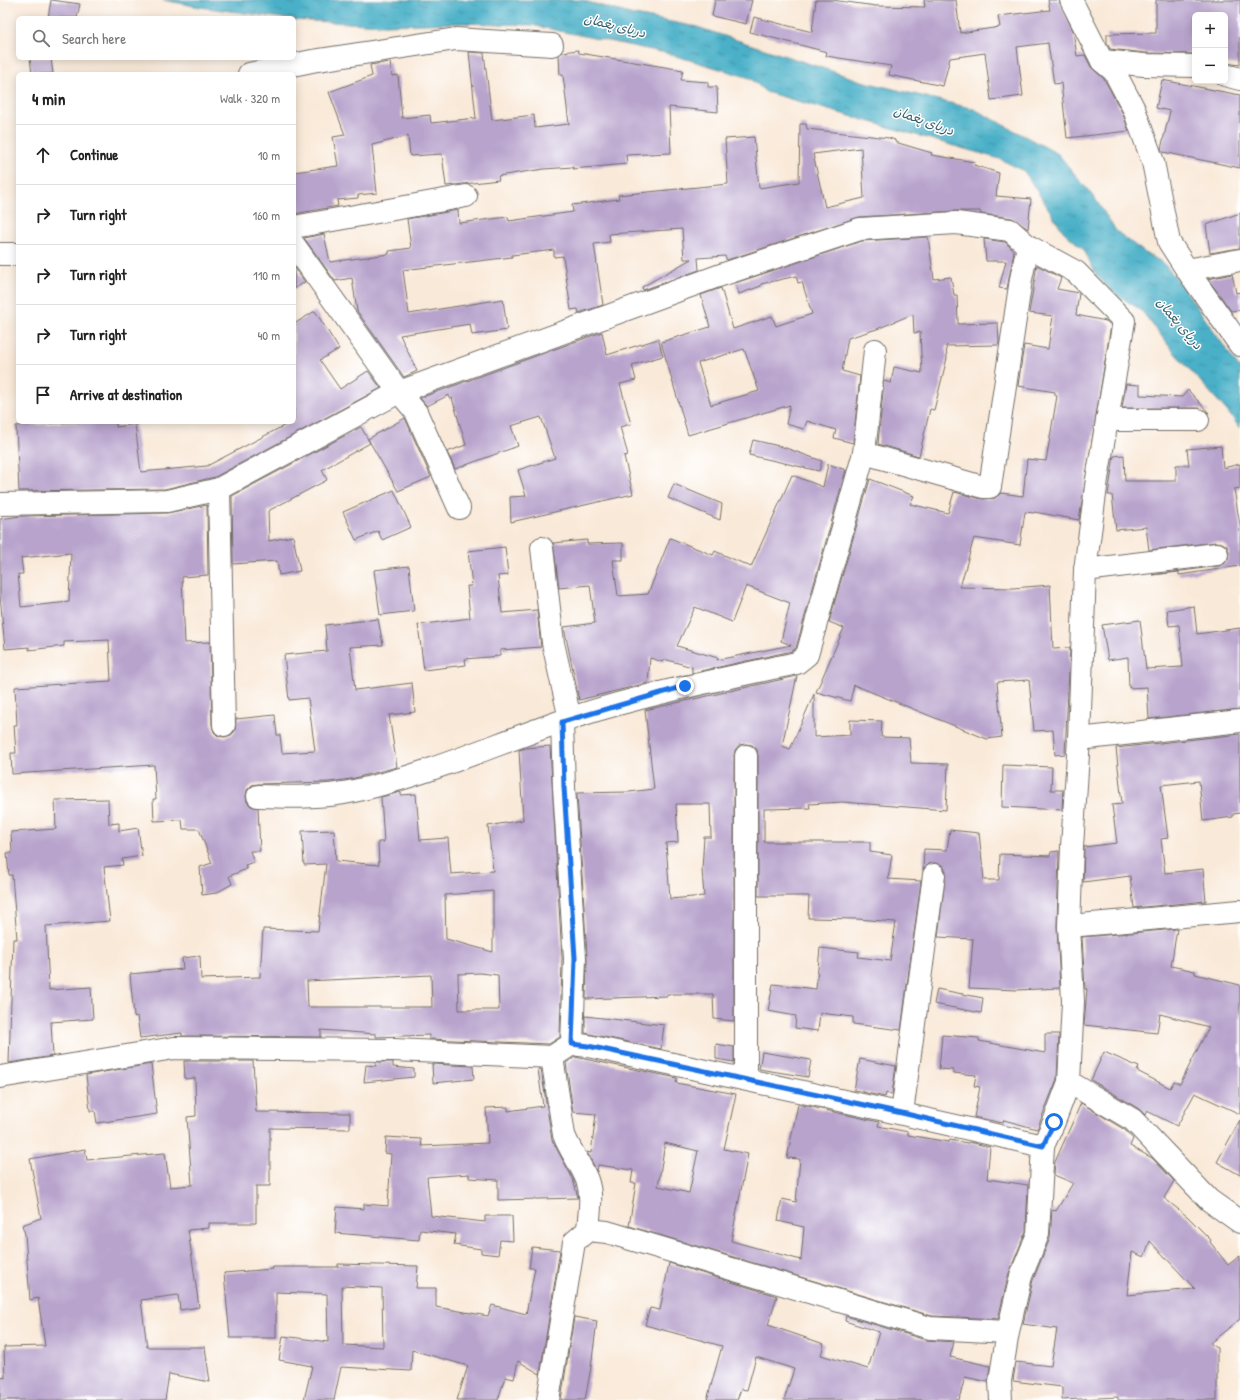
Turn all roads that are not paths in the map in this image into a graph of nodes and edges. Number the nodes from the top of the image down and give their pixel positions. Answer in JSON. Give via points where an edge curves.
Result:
{"nodes":[{"id":1,"x":1071,"y":0,"type":"edge"},
{"id":2,"x":552,"y":45,"type":"dead end"},
{"id":3,"x":1102,"y":61,"type":"junction"},
{"id":4,"x":1192,"y":66,"type":"edge"},
{"id":5,"x":259,"y":72,"type":"edge"},
{"id":6,"x":1228,"y":76,"type":"edge"},
{"id":7,"x":1240,"y":79,"type":"edge"},
{"id":8,"x":466,"y":196,"type":"dead end"},
{"id":9,"x":296,"y":227,"type":"edge"},
{"id":10,"x":1028,"y":246,"type":"junction"},
{"id":11,"x":296,"y":248,"type":"edge"},
{"id":12,"x":0,"y":254,"type":"edge"},
{"id":13,"x":16,"y":254,"type":"edge"},
{"id":14,"x":1240,"y":260,"type":"edge"},
{"id":15,"x":1187,"y":270,"type":"junction"},
{"id":16,"x":1240,"y":345,"type":"edge"},
{"id":17,"x":875,"y":350,"type":"dead end"},
{"id":18,"x":399,"y":392,"type":"junction"},
{"id":19,"x":1107,"y":420,"type":"junction"},
{"id":20,"x":1198,"y":420,"type":"dead end"},
{"id":21,"x":864,"y":453,"type":"junction"},
{"id":22,"x":219,"y":489,"type":"junction"},
{"id":23,"x":0,"y":504,"type":"edge"},
{"id":24,"x":459,"y":508,"type":"dead end"},
{"id":25,"x":542,"y":548,"type":"dead end"},
{"id":26,"x":1217,"y":554,"type":"dead end"},
{"id":27,"x":1085,"y":570,"type":"junction"},
{"id":28,"x":566,"y":720,"type":"junction"},
{"id":29,"x":1240,"y":721,"type":"edge"},
{"id":30,"x":224,"y":725,"type":"dead end"},
{"id":31,"x":1080,"y":739,"type":"junction"},
{"id":32,"x":746,"y":756,"type":"dead end"},
{"id":33,"x":258,"y":796,"type":"dead end"},
{"id":34,"x":934,"y":875,"type":"dead end"},
{"id":35,"x":1240,"y":911,"type":"edge"},
{"id":36,"x":1069,"y":926,"type":"junction"},
{"id":37,"x":572,"y":1044,"type":"junction"},
{"id":38,"x":552,"y":1057,"type":"junction"},
{"id":39,"x":0,"y":1077,"type":"edge"},
{"id":40,"x":746,"y":1079,"type":"junction"},
{"id":41,"x":1069,"y":1082,"type":"junction"},
{"id":42,"x":902,"y":1113,"type":"junction"},
{"id":43,"x":1043,"y":1146,"type":"junction"},
{"id":44,"x":1240,"y":1222,"type":"edge"},
{"id":45,"x":588,"y":1230,"type":"junction"},
{"id":46,"x":1008,"y":1332,"type":"junction"},
{"id":47,"x":548,"y":1400,"type":"edge"},
{"id":48,"x":1001,"y":1400,"type":"edge"}],
"edges":[{"from":1,"to":3,"type":"street"},
{"from":2,"to":5,"type":"street","via":[[456,39],[312,61]]},
{"from":3,"to":4,"type":"street"},
{"from":3,"to":15,"type":"street","via":[[1114,71],[1134,109],[1153,162],[1165,244]]},
{"from":6,"to":7,"type":"street"},
{"from":8,"to":9,"type":"street"},
{"from":10,"to":18,"type":"street","via":[[1010,230],[956,222],[860,229],[710,279]]},
{"from":10,"to":19,"type":"street","via":[[1076,272],[1124,321]]},
{"from":10,"to":21,"type":"street","via":[[990,487]]},
{"from":11,"to":18,"type":"street"},
{"from":12,"to":13,"type":"street"},
{"from":14,"to":15,"type":"street"},
{"from":15,"to":16,"type":"street"},
{"from":17,"to":21,"type":"street"},
{"from":18,"to":22,"type":"street"},
{"from":18,"to":24,"type":"street","via":[[416,412]]},
{"from":19,"to":20,"type":"street"},
{"from":19,"to":27,"type":"street"},
{"from":21,"to":28,"type":"street","via":[[806,655],[797,663],[685,686]]},
{"from":22,"to":23,"type":"street","via":[[167,501]]},
{"from":22,"to":30,"type":"street"},
{"from":25,"to":28,"type":"street","via":[[553,643]]},
{"from":26,"to":27,"type":"street"},
{"from":27,"to":31,"type":"street"},
{"from":28,"to":33,"type":"street","via":[[400,779],[353,791],[292,797]]},
{"from":28,"to":37,"type":"street","via":[[564,787],[575,958]]},
{"from":29,"to":31,"type":"street"},
{"from":31,"to":36,"type":"street"},
{"from":32,"to":40,"type":"street"},
{"from":34,"to":42,"type":"street"},
{"from":35,"to":36,"type":"street"},
{"from":36,"to":41,"type":"street","via":[[1073,1001]]},
{"from":37,"to":38,"type":"street"},
{"from":37,"to":40,"type":"street"},
{"from":38,"to":39,"type":"street","via":[[394,1050],[174,1048]]},
{"from":38,"to":45,"type":"street","via":[[564,1135],[587,1179],[590,1193]]},
{"from":40,"to":42,"type":"street"},
{"from":41,"to":43,"type":"street"},
{"from":41,"to":44,"type":"street","via":[[1133,1120],[1209,1200]]},
{"from":42,"to":43,"type":"street"},
{"from":43,"to":46,"type":"street","via":[[1038,1234],[1021,1276]]},
{"from":45,"to":46,"type":"street","via":[[606,1232],[930,1328]]},
{"from":45,"to":47,"type":"street","via":[[574,1242]]},
{"from":46,"to":48,"type":"street","via":[[1000,1381]]}]}
